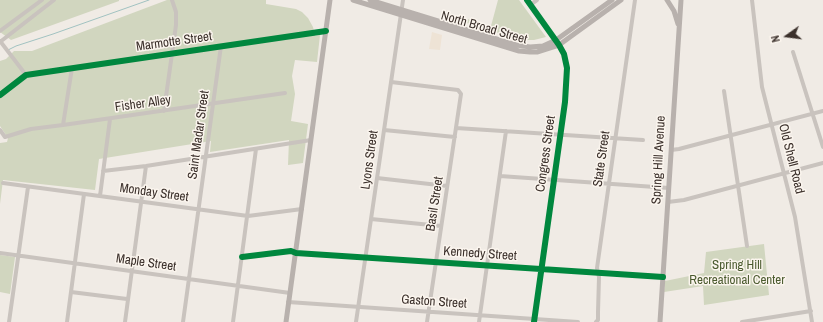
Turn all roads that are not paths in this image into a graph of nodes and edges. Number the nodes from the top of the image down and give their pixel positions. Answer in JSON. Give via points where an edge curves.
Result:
{"nodes":[{"id":1,"x":42,"y":0,"type":"edge"},
{"id":2,"x":54,"y":0,"type":"edge"},
{"id":3,"x":172,"y":0,"type":"edge"},
{"id":4,"x":330,"y":0,"type":"edge"},
{"id":5,"x":353,"y":0,"type":"edge"},
{"id":6,"x":370,"y":0,"type":"edge"},
{"id":7,"x":403,"y":0,"type":"edge"},
{"id":8,"x":527,"y":0,"type":"edge"},
{"id":9,"x":538,"y":0,"type":"edge"},
{"id":10,"x":612,"y":0,"type":"edge"},
{"id":11,"x":621,"y":0,"type":"edge"},
{"id":12,"x":635,"y":0,"type":"edge"},
{"id":13,"x":667,"y":0,"type":"edge"},
{"id":14,"x":681,"y":0,"type":"edge"},
{"id":15,"x":752,"y":0,"type":"edge"},
{"id":16,"x":530,"y":5,"type":"junction"},
{"id":17,"x":401,"y":12,"type":"junction"},
{"id":18,"x":679,"y":28,"type":"junction"},
{"id":19,"x":0,"y":31,"type":"edge"},
{"id":20,"x":326,"y":31,"type":"junction"},
{"id":21,"x":0,"y":41,"type":"edge"},
{"id":22,"x":557,"y":42,"type":"junction"},
{"id":23,"x":222,"y":46,"type":"junction"},
{"id":24,"x":793,"y":52,"type":"dead end"},
{"id":25,"x":172,"y":54,"type":"junction"},
{"id":26,"x":72,"y":68,"type":"junction"},
{"id":27,"x":26,"y":75,"type":"junction"},
{"id":28,"x":391,"y":82,"type":"junction"},
{"id":29,"x":724,"y":91,"type":"dead end"},
{"id":30,"x":285,"y":93,"type":"dead end"},
{"id":31,"x":0,"y":95,"type":"edge"},
{"id":32,"x":214,"y":103,"type":"junction"},
{"id":33,"x":164,"y":111,"type":"junction"},
{"id":34,"x":823,"y":111,"type":"edge"},
{"id":35,"x":812,"y":114,"type":"junction"},
{"id":36,"x":110,"y":119,"type":"junction"},
{"id":37,"x":772,"y":124,"type":"junction"},
{"id":38,"x":63,"y":125,"type":"junction"},
{"id":39,"x":456,"y":128,"type":"junction"},
{"id":40,"x":0,"y":130,"type":"edge"},
{"id":41,"x":384,"y":130,"type":"junction"},
{"id":42,"x":506,"y":131,"type":"junction"},
{"id":43,"x":560,"y":134,"type":"junction"},
{"id":44,"x":730,"y":135,"type":"junction"},
{"id":45,"x":454,"y":137,"type":"junction"},
{"id":46,"x":615,"y":138,"type":"junction"},
{"id":47,"x":311,"y":140,"type":"junction"},
{"id":48,"x":643,"y":140,"type":"dead end"},
{"id":49,"x":823,"y":147,"type":"edge"},
{"id":50,"x":256,"y":149,"type":"junction"},
{"id":51,"x":671,"y":150,"type":"junction"},
{"id":52,"x":206,"y":157,"type":"junction"},
{"id":53,"x":823,"y":163,"type":"edge"},
{"id":54,"x":146,"y":166,"type":"junction"},
{"id":55,"x":103,"y":171,"type":"junction"},
{"id":56,"x":784,"y":173,"type":"junction"},
{"id":57,"x":500,"y":176,"type":"junction"},
{"id":58,"x":377,"y":178,"type":"junction"},
{"id":59,"x":554,"y":180,"type":"junction"},
{"id":60,"x":3,"y":183,"type":"dead end"},
{"id":61,"x":608,"y":184,"type":"junction"},
{"id":62,"x":738,"y":185,"type":"junction"},
{"id":63,"x":447,"y":186,"type":"junction"},
{"id":64,"x":28,"y":187,"type":"junction"},
{"id":65,"x":669,"y":188,"type":"junction"},
{"id":66,"x":84,"y":194,"type":"junction"},
{"id":67,"x":100,"y":196,"type":"junction"},
{"id":68,"x":142,"y":201,"type":"junction"},
{"id":69,"x":668,"y":202,"type":"junction"},
{"id":70,"x":302,"y":209,"type":"junction"},
{"id":71,"x":199,"y":210,"type":"junction"},
{"id":72,"x":248,"y":216,"type":"junction"},
{"id":73,"x":371,"y":219,"type":"junction"},
{"id":74,"x":441,"y":226,"type":"junction"},
{"id":75,"x":747,"y":246,"type":"dead end"},
{"id":76,"x":296,"y":252,"type":"junction"},
{"id":77,"x":0,"y":253,"type":"edge"},
{"id":78,"x":18,"y":255,"type":"junction"},
{"id":79,"x":242,"y":257,"type":"junction"},
{"id":80,"x":366,"y":257,"type":"junction"},
{"id":81,"x":437,"y":262,"type":"junction"},
{"id":82,"x":75,"y":263,"type":"junction"},
{"id":83,"x":487,"y":265,"type":"junction"},
{"id":84,"x":542,"y":269,"type":"junction"},
{"id":85,"x":132,"y":271,"type":"junction"},
{"id":86,"x":598,"y":272,"type":"junction"},
{"id":87,"x":663,"y":277,"type":"junction"},
{"id":88,"x":189,"y":279,"type":"junction"},
{"id":89,"x":238,"y":286,"type":"junction"},
{"id":90,"x":71,"y":292,"type":"junction"},
{"id":91,"x":290,"y":293,"type":"junction"},
{"id":92,"x":127,"y":299,"type":"junction"},
{"id":93,"x":288,"y":302,"type":"junction"},
{"id":94,"x":358,"y":307,"type":"junction"},
{"id":95,"x":429,"y":311,"type":"junction"},
{"id":96,"x":811,"y":311,"type":"junction"},
{"id":97,"x":480,"y":315,"type":"junction"},
{"id":98,"x":534,"y":320,"type":"edge"},
{"id":99,"x":9,"y":322,"type":"edge"},
{"id":100,"x":67,"y":322,"type":"edge"},
{"id":101,"x":125,"y":322,"type":"edge"},
{"id":102,"x":183,"y":322,"type":"edge"},
{"id":103,"x":234,"y":322,"type":"edge"},
{"id":104,"x":286,"y":322,"type":"edge"},
{"id":105,"x":356,"y":322,"type":"edge"},
{"id":106,"x":427,"y":322,"type":"edge"},
{"id":107,"x":479,"y":322,"type":"edge"},
{"id":108,"x":578,"y":322,"type":"edge"},
{"id":109,"x":597,"y":322,"type":"edge"},
{"id":110,"x":660,"y":322,"type":"edge"},
{"id":111,"x":742,"y":322,"type":"edge"},
{"id":112,"x":812,"y":322,"type":"edge"}],
"edges":[{"from":1,"to":19,"type":"street"},
{"from":2,"to":21,"type":"street"},
{"from":3,"to":25,"type":"street","via":[[176,18]]},
{"from":4,"to":20,"type":"main road"},
{"from":5,"to":17,"type":"main road","name":"North Broad Street"},
{"from":6,"to":17,"type":"main road","name":"North Broad Street"},
{"from":7,"to":17,"type":"street","name":"Lyons Street"},
{"from":8,"to":16,"type":"street","name":"Congress Street"},
{"from":9,"to":16,"type":"street"},
{"from":10,"to":22,"type":"main road","name":"North Broad Street"},
{"from":11,"to":22,"type":"main road","name":"North Broad Street"},
{"from":12,"to":46,"type":"street","name":"State Street"},
{"from":13,"to":18,"type":"main road","via":[[674,11]]},
{"from":14,"to":18,"type":"main road","name":"Spring Hill Avenue"},
{"from":15,"to":37,"type":"street","name":"Old Shell Road","via":[[760,74]]},
{"from":16,"to":22,"type":"street","name":"Congress Street"},
{"from":17,"to":22,"type":"main road","name":"North Broad Street","via":[[524,47]]},
{"from":17,"to":28,"type":"street","name":"Lyons Street"},
{"from":18,"to":51,"type":"main road","name":"Spring Hill Avenue"},
{"from":20,"to":23,"type":"street","name":"Marmotte Street"},
{"from":20,"to":47,"type":"main road"},
{"from":21,"to":27,"type":"street"},
{"from":22,"to":43,"type":"street","name":"Congress Street","via":[[564,54],[567,68]]},
{"from":23,"to":25,"type":"street","name":"Marmotte Street"},
{"from":23,"to":32,"type":"street","name":"Saint Madar Street"},
{"from":24,"to":35,"type":"street"},
{"from":25,"to":26,"type":"street","name":"Marmotte Street"},
{"from":25,"to":33,"type":"street"},
{"from":26,"to":27,"type":"street","name":"Marmotte Street"},
{"from":26,"to":38,"type":"street"},
{"from":27,"to":31,"type":"street"},
{"from":28,"to":39,"type":"street","name":"Basil Street","via":[[458,90],[461,94]]},
{"from":28,"to":41,"type":"street","name":"Lyons Street"},
{"from":29,"to":44,"type":"street"},
{"from":30,"to":32,"type":"street","name":"Fisher Alley"},
{"from":32,"to":33,"type":"street","name":"Fisher Alley"},
{"from":32,"to":52,"type":"street","name":"Saint Madar Street"},
{"from":33,"to":36,"type":"street","name":"Fisher Alley"},
{"from":34,"to":35,"type":"street"},
{"from":35,"to":37,"type":"street"},
{"from":35,"to":49,"type":"street"},
{"from":36,"to":38,"type":"street","name":"Fisher Alley"},
{"from":36,"to":55,"type":"street"},
{"from":37,"to":44,"type":"street"},
{"from":37,"to":56,"type":"street","name":"Old Shell Road"},
{"from":38,"to":40,"type":"street","name":"Fisher Alley","via":[[31,129],[5,137]]},
{"from":39,"to":42,"type":"street"},
{"from":39,"to":45,"type":"street","name":"Basil Street"},
{"from":41,"to":45,"type":"street"},
{"from":41,"to":58,"type":"street","name":"Lyons Street"},
{"from":42,"to":43,"type":"street"},
{"from":42,"to":57,"type":"street"},
{"from":43,"to":46,"type":"street"},
{"from":43,"to":59,"type":"street","name":"Congress Street"},
{"from":44,"to":51,"type":"street"},
{"from":44,"to":62,"type":"street"},
{"from":45,"to":63,"type":"street","name":"Basil Street"},
{"from":46,"to":48,"type":"street"},
{"from":46,"to":61,"type":"street","name":"State Street"},
{"from":47,"to":50,"type":"street"},
{"from":47,"to":70,"type":"main road"},
{"from":50,"to":52,"type":"street"},
{"from":50,"to":72,"type":"street"},
{"from":51,"to":65,"type":"main road","name":"Spring Hill Avenue"},
{"from":52,"to":54,"type":"street"},
{"from":52,"to":71,"type":"street","name":"Saint Madar Street"},
{"from":53,"to":56,"type":"street"},
{"from":54,"to":55,"type":"street"},
{"from":54,"to":68,"type":"street"},
{"from":55,"to":67,"type":"street"},
{"from":56,"to":62,"type":"street"},
{"from":56,"to":96,"type":"street","name":"Old Shell Road","via":[[800,243]]},
{"from":57,"to":59,"type":"street"},
{"from":57,"to":83,"type":"street"},
{"from":58,"to":63,"type":"street"},
{"from":58,"to":73,"type":"street","name":"Lyons Street"},
{"from":59,"to":61,"type":"street"},
{"from":59,"to":84,"type":"street","name":"Congress Street"},
{"from":60,"to":64,"type":"street","name":"Monday Street"},
{"from":61,"to":65,"type":"street"},
{"from":61,"to":86,"type":"street","name":"State Street"},
{"from":62,"to":69,"type":"street"},
{"from":62,"to":75,"type":"street"},
{"from":63,"to":74,"type":"street","name":"Basil Street"},
{"from":64,"to":66,"type":"street","name":"Monday Street"},
{"from":64,"to":78,"type":"street"},
{"from":65,"to":69,"type":"main road","name":"Spring Hill Avenue"},
{"from":66,"to":67,"type":"street","name":"Monday Street"},
{"from":66,"to":82,"type":"street"},
{"from":67,"to":68,"type":"street","name":"Monday Street"},
{"from":68,"to":71,"type":"street","name":"Monday Street"},
{"from":68,"to":85,"type":"street"},
{"from":69,"to":87,"type":"main road","name":"Spring Hill Avenue"},
{"from":70,"to":72,"type":"street","name":"Monday Street"},
{"from":70,"to":76,"type":"main road"},
{"from":71,"to":72,"type":"street","name":"Monday Street"},
{"from":71,"to":88,"type":"street","name":"Saint Madar Street"},
{"from":72,"to":79,"type":"street"},
{"from":73,"to":74,"type":"street"},
{"from":73,"to":80,"type":"street","name":"Lyons Street"},
{"from":74,"to":81,"type":"street","name":"Basil Street"},
{"from":76,"to":79,"type":"street","name":"Kennedy Street"},
{"from":76,"to":80,"type":"street","name":"Kennedy Street"},
{"from":76,"to":91,"type":"main road"},
{"from":77,"to":78,"type":"street","name":"Maple Street"},
{"from":78,"to":82,"type":"street","name":"Maple Street"},
{"from":78,"to":99,"type":"street"},
{"from":79,"to":89,"type":"street"},
{"from":80,"to":81,"type":"street","name":"Kennedy Street"},
{"from":80,"to":94,"type":"street","name":"Lyons Street"},
{"from":81,"to":83,"type":"street","name":"Kennedy Street"},
{"from":81,"to":95,"type":"street","name":"Basil Street"},
{"from":82,"to":85,"type":"street","name":"Maple Street"},
{"from":82,"to":90,"type":"street"},
{"from":83,"to":84,"type":"street","name":"Kennedy Street"},
{"from":83,"to":97,"type":"street"},
{"from":84,"to":86,"type":"street","name":"Kennedy Street"},
{"from":84,"to":98,"type":"street","name":"Congress Street"},
{"from":85,"to":88,"type":"street","name":"Maple Street"},
{"from":85,"to":92,"type":"street"},
{"from":86,"to":87,"type":"street","name":"Kennedy Street"},
{"from":86,"to":109,"type":"street","name":"State Street"},
{"from":87,"to":110,"type":"main road","name":"Spring Hill Avenue"},
{"from":88,"to":89,"type":"street","name":"Maple Street"},
{"from":88,"to":102,"type":"street","name":"Saint Madar Street"},
{"from":89,"to":91,"type":"street","name":"Maple Street"},
{"from":89,"to":103,"type":"street"},
{"from":90,"to":92,"type":"street"},
{"from":90,"to":100,"type":"street"},
{"from":91,"to":93,"type":"main road"},
{"from":92,"to":101,"type":"street"},
{"from":93,"to":94,"type":"street","name":"Gaston Street"},
{"from":93,"to":104,"type":"main road"},
{"from":94,"to":95,"type":"street","name":"Gaston Street"},
{"from":94,"to":105,"type":"street","name":"Lyons Street"},
{"from":95,"to":97,"type":"street","name":"Gaston Street"},
{"from":95,"to":106,"type":"street","name":"Basil Street"},
{"from":96,"to":111,"type":"street"},
{"from":96,"to":112,"type":"street","name":"Old Shell Road"},
{"from":97,"to":98,"type":"street","name":"Gaston Street"},
{"from":97,"to":107,"type":"street"},
{"from":98,"to":108,"type":"street","name":"Gaston Street"}]}
